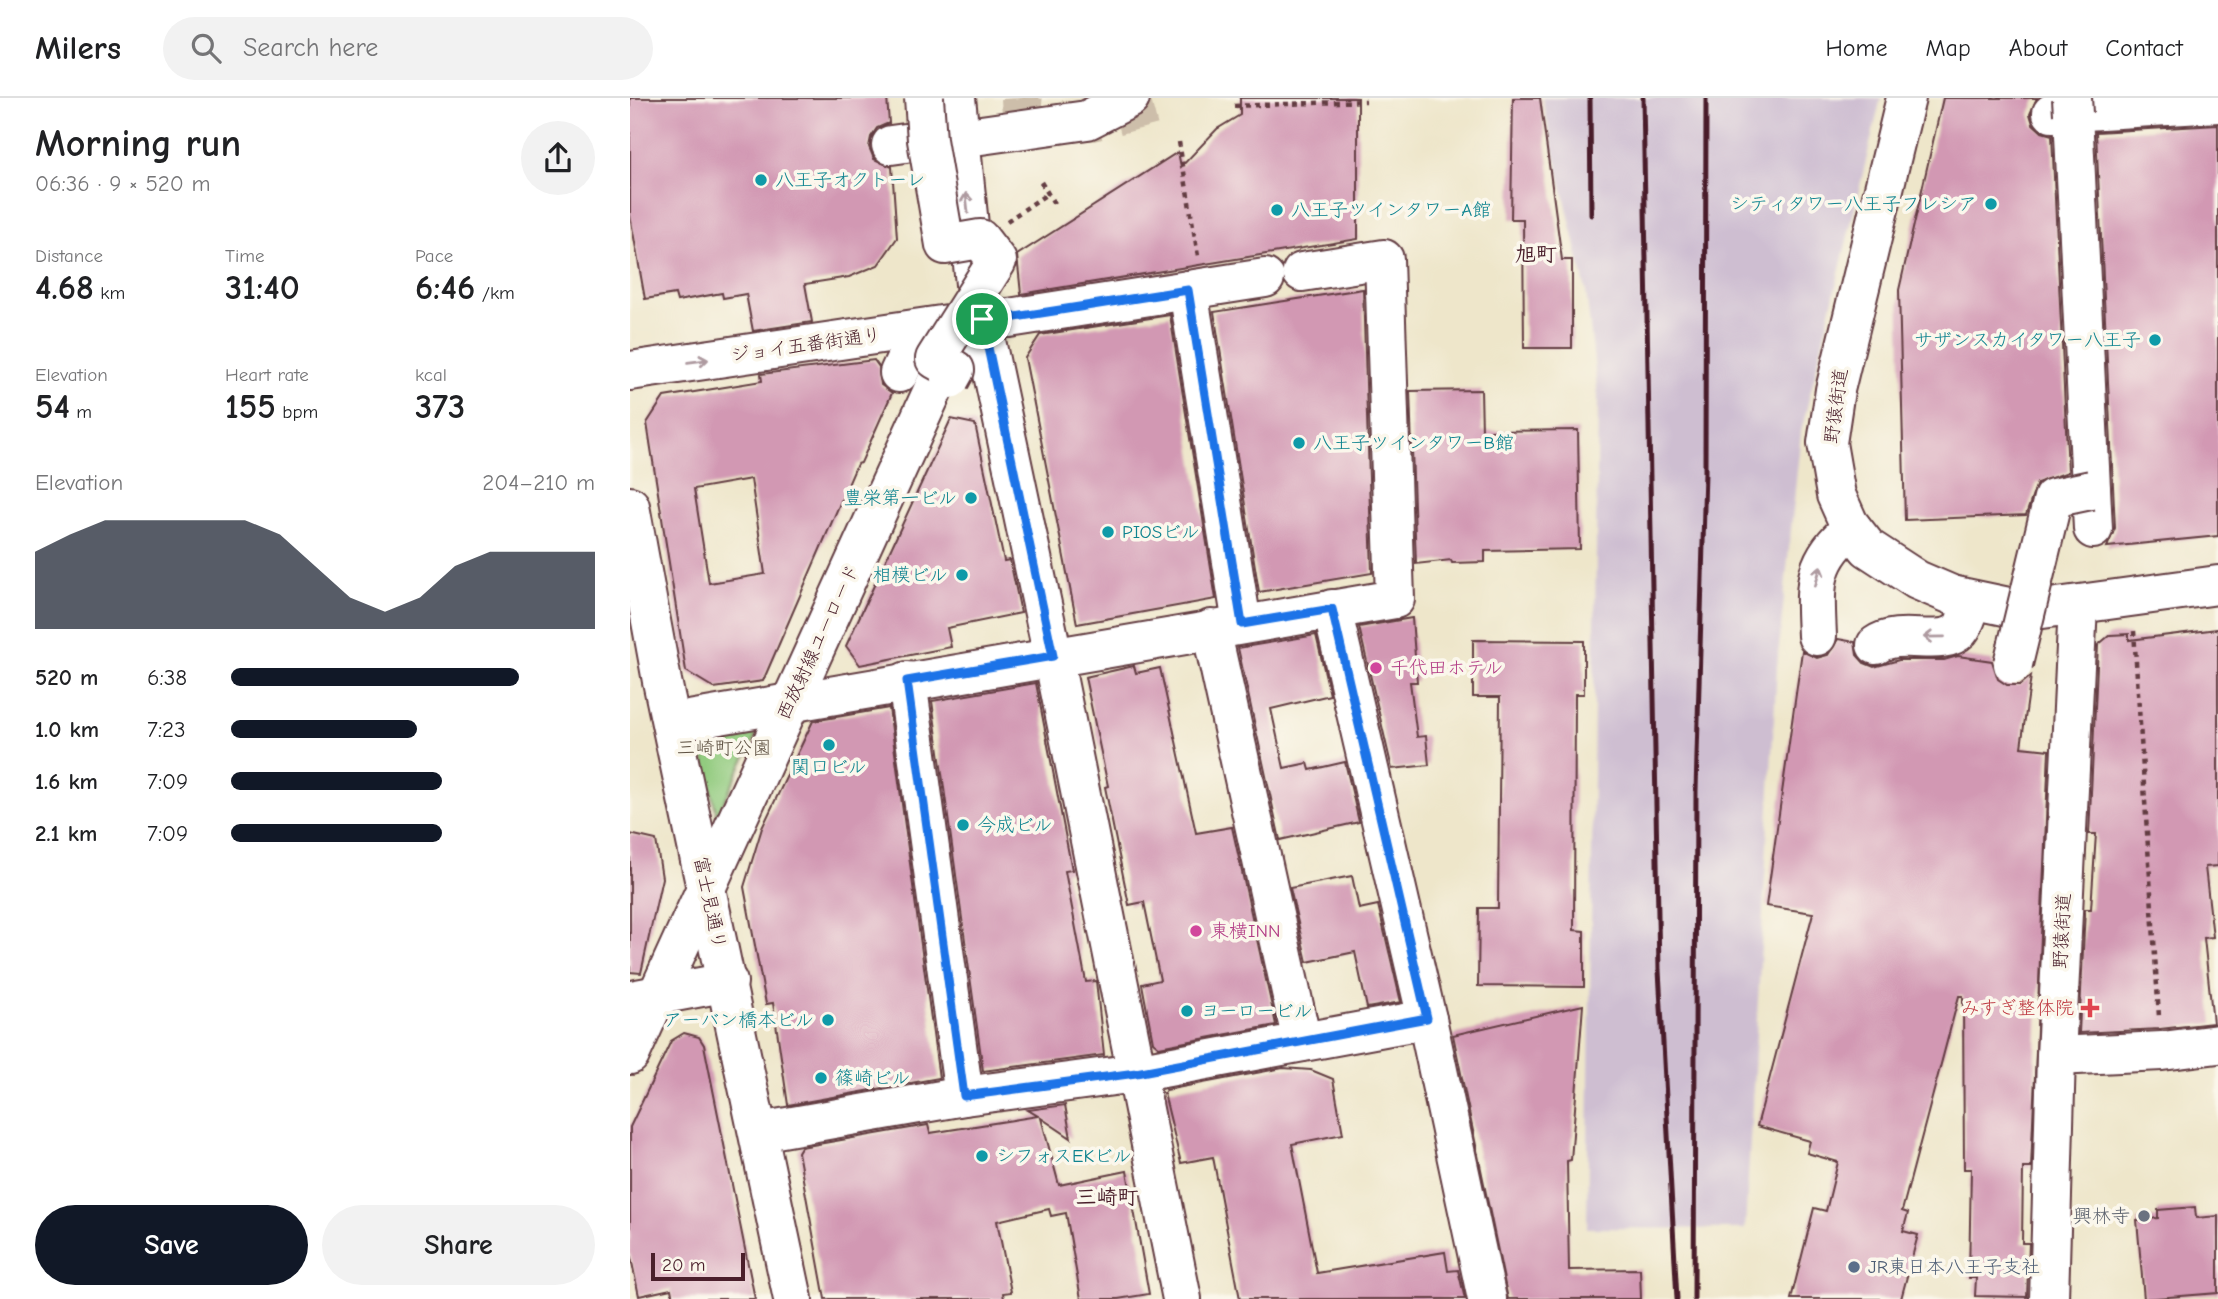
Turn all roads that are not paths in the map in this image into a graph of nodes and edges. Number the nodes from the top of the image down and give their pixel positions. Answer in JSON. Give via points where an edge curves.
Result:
{"nodes":[{"id":1,"x":924,"y":98,"type":"edge"},
{"id":2,"x":956,"y":98,"type":"edge"},
{"id":3,"x":1906,"y":98,"type":"edge"},
{"id":4,"x":2218,"y":102,"type":"edge"},
{"id":5,"x":2066,"y":106,"type":"edge"},
{"id":6,"x":1076,"y":107,"type":"edge"},
{"id":7,"x":926,"y":141,"type":"junction"},
{"id":8,"x":1302,"y":272,"type":"dead end"},
{"id":9,"x":1265,"y":278,"type":"dead end"},
{"id":10,"x":1196,"y":289,"type":"junction"},
{"id":11,"x":1851,"y":324,"type":"junction"},
{"id":12,"x":941,"y":350,"type":"junction"},
{"id":13,"x":630,"y":371,"type":"edge"},
{"id":14,"x":2091,"y":490,"type":"junction"},
{"id":15,"x":630,"y":506,"type":"edge"},
{"id":16,"x":1852,"y":528,"type":"junction"},
{"id":17,"x":2093,"y":529,"type":"dead end"},
{"id":18,"x":2218,"y":585,"type":"edge"},
{"id":19,"x":1973,"y":600,"type":"junction"},
{"id":20,"x":2078,"y":605,"type":"junction"},
{"id":21,"x":1332,"y":609,"type":"junction"},
{"id":22,"x":1227,"y":627,"type":"junction"},
{"id":23,"x":1817,"y":636,"type":"dead end"},
{"id":24,"x":1876,"y":645,"type":"dead end"},
{"id":25,"x":1053,"y":656,"type":"junction"},
{"id":26,"x":2013,"y":664,"type":"dead end"},
{"id":27,"x":907,"y":681,"type":"junction"},
{"id":28,"x":646,"y":682,"type":"edge"},
{"id":29,"x":790,"y":703,"type":"junction"},
{"id":30,"x":672,"y":723,"type":"junction"},
{"id":31,"x":706,"y":884,"type":"junction"},
{"id":32,"x":728,"y":982,"type":"junction"},
{"id":33,"x":643,"y":998,"type":"edge"},
{"id":34,"x":1427,"y":1018,"type":"junction"},
{"id":35,"x":1302,"y":1042,"type":"junction"},
{"id":36,"x":2218,"y":1044,"type":"edge"},
{"id":37,"x":630,"y":1055,"type":"edge"},
{"id":38,"x":2056,"y":1056,"type":"junction"},
{"id":39,"x":1136,"y":1073,"type":"junction"},
{"id":40,"x":964,"y":1096,"type":"junction"},
{"id":41,"x":759,"y":1132,"type":"junction"},
{"id":42,"x":793,"y":1299,"type":"edge"},
{"id":43,"x":1182,"y":1299,"type":"edge"},
{"id":44,"x":1487,"y":1299,"type":"edge"},
{"id":45,"x":2049,"y":1299,"type":"edge"}],
"edges":[{"from":1,"to":7,"type":"street","bridge":true},
{"from":2,"to":7,"type":"street"},
{"from":3,"to":11,"type":"street","name":"野猿街道"},
{"from":4,"to":5,"type":"street"},
{"from":5,"to":14,"type":"street"},
{"from":6,"to":7,"type":"street"},
{"from":12,"to":7,"type":"street","one_way":true},
{"from":7,"to":12,"type":"street","bridge":true,"via":[[963,242]]},
{"from":8,"to":21,"type":"street","via":[[1384,259],[1395,599]]},
{"from":9,"to":10,"type":"street","name":"ジョイ五番街通り"},
{"from":10,"to":12,"type":"street","name":"ジョイ五番街通り","via":[[1009,318]]},
{"from":10,"to":22,"type":"street"},
{"from":11,"to":16,"type":"street","name":"野猿街道","via":[[1828,443],[1836,495]]},
{"from":11,"to":20,"type":"street","name":"野猿街道","via":[[1849,437],[1858,486],[1886,534],[1921,560],[1955,573]]},
{"from":13,"to":12,"type":"street","name":"ジョイ五番街通り","one_way":true},
{"from":12,"to":25,"type":"street"},
{"from":12,"to":29,"type":"street","name":"西放射線ユーロード"},
{"from":14,"to":17,"type":"street"},
{"from":14,"to":26,"type":"street","bridge":true,"via":[[2053,498]]},
{"from":15,"to":28,"type":"street","name":"富士見通り"},
{"from":16,"to":19,"type":"street","name":"野猿街道","via":[[1868,548],[1917,580]]},
{"from":23,"to":16,"type":"street","one_way":true,"via":[[1815,586],[1823,558]]},
{"from":18,"to":20,"type":"street"},
{"from":19,"to":20,"type":"street","name":"野猿街道","via":[[2028,611]]},
{"from":19,"to":24,"type":"street","one_way":true,"via":[[1961,629],[1950,637],[1897,636]]},
{"from":20,"to":38,"type":"street","name":"野猿街道"},
{"from":21,"to":22,"type":"street"},
{"from":21,"to":34,"type":"street"},
{"from":22,"to":25,"type":"street"},
{"from":22,"to":35,"type":"street"},
{"from":25,"to":27,"type":"street"},
{"from":25,"to":39,"type":"street"},
{"from":27,"to":29,"type":"street"},
{"from":27,"to":40,"type":"street"},
{"from":28,"to":30,"type":"street","name":"富士見通り"},
{"from":29,"to":30,"type":"street"},
{"from":29,"to":31,"type":"street","name":"西放射線ユーロード"},
{"from":30,"to":31,"type":"street","name":"富士見通り"},
{"from":31,"to":32,"type":"street","name":"富士見通り"},
{"from":31,"to":33,"type":"street","name":"西放射線ユーロード"},
{"from":32,"to":33,"type":"street"},
{"from":32,"to":41,"type":"street","name":"富士見通り"},
{"from":33,"to":37,"type":"street","name":"西放射線ユーロード"},
{"from":34,"to":35,"type":"street"},
{"from":34,"to":44,"type":"street"},
{"from":35,"to":39,"type":"street"},
{"from":36,"to":38,"type":"street"},
{"from":38,"to":45,"type":"street","name":"野猿街道"},
{"from":39,"to":40,"type":"street"},
{"from":39,"to":43,"type":"street"},
{"from":40,"to":41,"type":"street"},
{"from":41,"to":42,"type":"street","name":"富士見通り"}]}
